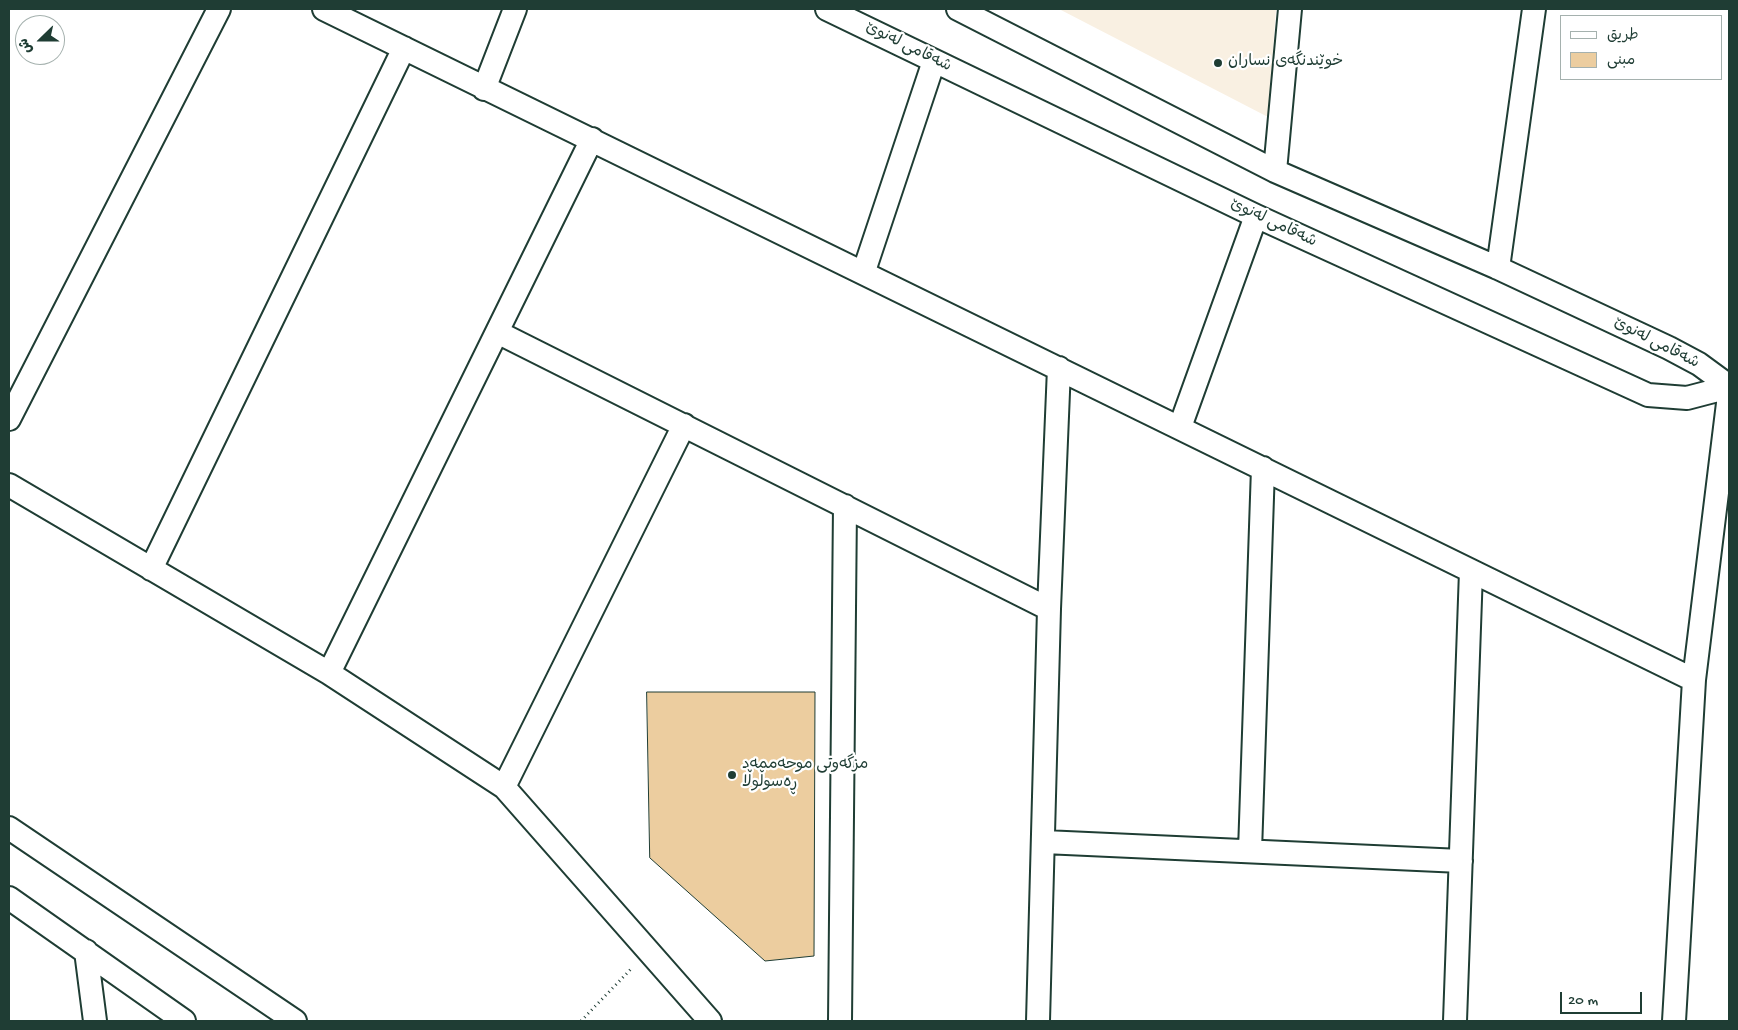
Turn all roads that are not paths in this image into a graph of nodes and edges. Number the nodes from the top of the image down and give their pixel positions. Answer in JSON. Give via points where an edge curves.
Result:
{"nodes":[{"id":1,"x":220,"y":9,"type":"edge"},
{"id":2,"x":324,"y":9,"type":"edge"},
{"id":3,"x":514,"y":9,"type":"edge"},
{"id":4,"x":827,"y":9,"type":"edge"},
{"id":5,"x":958,"y":9,"type":"edge"},
{"id":6,"x":1290,"y":9,"type":"edge"},
{"id":7,"x":1534,"y":9,"type":"edge"},
{"id":8,"x":404,"y":48,"type":"junction"},
{"id":9,"x":934,"y":61,"type":"junction"},
{"id":10,"x":484,"y":88,"type":"junction"},
{"id":11,"x":592,"y":139,"type":"junction"},
{"id":12,"x":1275,"y":171,"type":"junction"},
{"id":13,"x":1256,"y":216,"type":"junction"},
{"id":14,"x":1498,"y":268,"type":"junction"},
{"id":15,"x":864,"y":271,"type":"junction"},
{"id":16,"x":497,"y":332,"type":"junction"},
{"id":17,"x":1059,"y":368,"type":"junction"},
{"id":18,"x":1729,"y":386,"type":"edge"},
{"id":19,"x":1729,"y":395,"type":"edge"},
{"id":20,"x":9,"y":419,"type":"edge"},
{"id":21,"x":684,"y":425,"type":"junction"},
{"id":22,"x":1180,"y":427,"type":"junction"},
{"id":23,"x":1263,"y":468,"type":"junction"},
{"id":24,"x":9,"y":485,"type":"edge"},
{"id":25,"x":844,"y":506,"type":"junction"},
{"id":26,"x":151,"y":569,"type":"junction"},
{"id":27,"x":1471,"y":571,"type":"junction"},
{"id":28,"x":1049,"y":609,"type":"junction"},
{"id":29,"x":329,"y":673,"type":"junction"},
{"id":30,"x":1694,"y":680,"type":"junction"},
{"id":31,"x":504,"y":787,"type":"junction"},
{"id":32,"x":9,"y":828,"type":"edge"},
{"id":33,"x":1044,"y":842,"type":"junction"},
{"id":34,"x":1250,"y":851,"type":"junction"},
{"id":35,"x":1461,"y":861,"type":"junction"},
{"id":36,"x":9,"y":898,"type":"edge"},
{"id":37,"x":86,"y":951,"type":"junction"},
{"id":38,"x":95,"y":1021,"type":"edge"},
{"id":39,"x":184,"y":1021,"type":"edge"},
{"id":40,"x":295,"y":1021,"type":"edge"},
{"id":41,"x":710,"y":1021,"type":"edge"},
{"id":42,"x":840,"y":1021,"type":"edge"},
{"id":43,"x":1038,"y":1021,"type":"edge"},
{"id":44,"x":1455,"y":1021,"type":"edge"},
{"id":45,"x":1674,"y":1021,"type":"edge"}],
"edges":[{"from":1,"to":20,"type":"street"},
{"from":2,"to":8,"type":"street"},
{"from":3,"to":10,"type":"street"},
{"from":4,"to":9,"type":"street","name":"شەقامی لەنوێ"},
{"from":5,"to":12,"type":"street","name":"شەقامی لەنوێ"},
{"from":6,"to":12,"type":"street"},
{"from":7,"to":14,"type":"street"},
{"from":8,"to":10,"type":"street"},
{"from":8,"to":26,"type":"street"},
{"from":9,"to":13,"type":"street","name":"شەقامی لەنوێ"},
{"from":9,"to":15,"type":"street"},
{"from":10,"to":11,"type":"street"},
{"from":11,"to":15,"type":"street"},
{"from":11,"to":16,"type":"street"},
{"from":12,"to":14,"type":"street","name":"شەقامی لەنوێ"},
{"from":13,"to":18,"type":"street","name":"شەقامی لەنوێ","via":[[1648,395],[1687,398]]},
{"from":13,"to":22,"type":"street"},
{"from":14,"to":18,"type":"street","name":"شەقامی لەنوێ","via":[[1677,352]]},
{"from":15,"to":17,"type":"street"},
{"from":16,"to":21,"type":"street"},
{"from":16,"to":29,"type":"street"},
{"from":17,"to":22,"type":"street"},
{"from":17,"to":28,"type":"street"},
{"from":19,"to":30,"type":"street"},
{"from":21,"to":25,"type":"street"},
{"from":21,"to":31,"type":"street"},
{"from":22,"to":23,"type":"street"},
{"from":23,"to":27,"type":"street"},
{"from":23,"to":34,"type":"street"},
{"from":24,"to":26,"type":"street"},
{"from":25,"to":28,"type":"street"},
{"from":25,"to":42,"type":"street"},
{"from":26,"to":29,"type":"street"},
{"from":27,"to":30,"type":"street"},
{"from":27,"to":35,"type":"street"},
{"from":28,"to":33,"type":"street"},
{"from":29,"to":31,"type":"street"},
{"from":30,"to":45,"type":"street"},
{"from":31,"to":41,"type":"street"},
{"from":32,"to":40,"type":"street"},
{"from":33,"to":34,"type":"street"},
{"from":33,"to":43,"type":"street"},
{"from":34,"to":35,"type":"street"},
{"from":35,"to":44,"type":"street"},
{"from":36,"to":37,"type":"street"},
{"from":37,"to":38,"type":"street"},
{"from":37,"to":39,"type":"street"}]}
